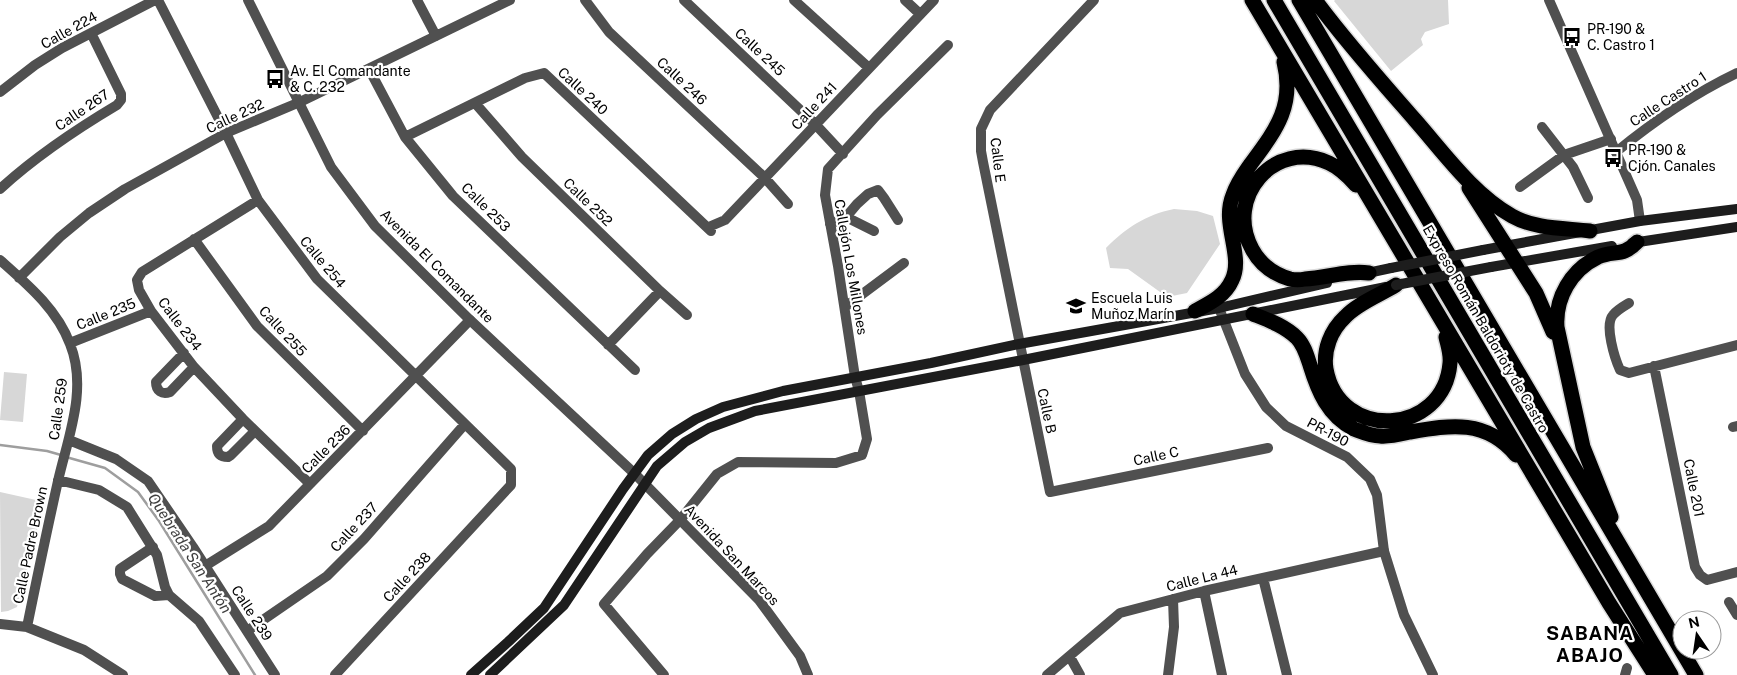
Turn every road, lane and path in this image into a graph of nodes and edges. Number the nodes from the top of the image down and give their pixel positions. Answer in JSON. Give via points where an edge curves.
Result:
{"nodes":[{"id":1,"x":156,"y":0,"type":"edge"},
{"id":2,"x":248,"y":0,"type":"edge"},
{"id":3,"x":417,"y":0,"type":"edge"},
{"id":4,"x":510,"y":0,"type":"edge"},
{"id":5,"x":585,"y":0,"type":"edge"},
{"id":6,"x":684,"y":0,"type":"edge"},
{"id":7,"x":794,"y":0,"type":"edge"},
{"id":8,"x":905,"y":0,"type":"edge"},
{"id":9,"x":934,"y":0,"type":"edge"},
{"id":10,"x":1094,"y":0,"type":"edge"},
{"id":11,"x":1252,"y":0,"type":"edge"},
{"id":12,"x":1274,"y":0,"type":"edge"},
{"id":13,"x":1299,"y":0,"type":"edge"},
{"id":14,"x":1315,"y":0,"type":"edge"},
{"id":15,"x":1549,"y":0,"type":"edge"},
{"id":16,"x":920,"y":14,"type":"junction"},
{"id":17,"x":90,"y":33,"type":"junction"},
{"id":18,"x":436,"y":36,"type":"junction"},
{"id":19,"x":948,"y":45,"type":"dead end"},
{"id":20,"x":1281,"y":51,"type":"junction"},
{"id":21,"x":869,"y":68,"type":"junction"},
{"id":22,"x":369,"y":69,"type":"junction"},
{"id":23,"x":1737,"y":73,"type":"edge"},
{"id":24,"x":0,"y":92,"type":"edge"},
{"id":25,"x":300,"y":102,"type":"junction"},
{"id":26,"x":475,"y":103,"type":"junction"},
{"id":27,"x":816,"y":125,"type":"junction"},
{"id":28,"x":1542,"y":126,"type":"dead end"},
{"id":29,"x":226,"y":133,"type":"junction"},
{"id":30,"x":405,"y":137,"type":"junction"},
{"id":31,"x":1611,"y":139,"type":"junction"},
{"id":32,"x":1616,"y":152,"type":"junction"},
{"id":33,"x":843,"y":154,"type":"junction"},
{"id":34,"x":1564,"y":155,"type":"junction"},
{"id":35,"x":1456,"y":168,"type":"junction"},
{"id":36,"x":765,"y":178,"type":"junction"},
{"id":37,"x":1520,"y":187,"type":"dead end"},
{"id":38,"x":0,"y":189,"type":"edge"},
{"id":39,"x":1588,"y":198,"type":"dead end"},
{"id":40,"x":258,"y":200,"type":"junction"},
{"id":41,"x":788,"y":204,"type":"dead end"},
{"id":42,"x":1374,"y":205,"type":"junction"},
{"id":43,"x":1737,"y":209,"type":"edge"},
{"id":44,"x":846,"y":217,"type":"junction"},
{"id":45,"x":898,"y":220,"type":"dead end"},
{"id":46,"x":1640,"y":221,"type":"junction"},
{"id":47,"x":830,"y":224,"type":"junction"},
{"id":48,"x":711,"y":226,"type":"joint"},
{"id":49,"x":1737,"y":227,"type":"edge"},
{"id":50,"x":1590,"y":231,"type":"junction"},
{"id":51,"x":874,"y":232,"type":"dead end"},
{"id":52,"x":194,"y":239,"type":"junction"},
{"id":53,"x":1637,"y":242,"type":"junction"},
{"id":54,"x":1506,"y":246,"type":"junction"},
{"id":55,"x":0,"y":260,"type":"edge"},
{"id":56,"x":904,"y":263,"type":"dead end"},
{"id":57,"x":1516,"y":263,"type":"junction"},
{"id":58,"x":1370,"y":273,"type":"junction"},
{"id":59,"x":20,"y":278,"type":"junction"},
{"id":60,"x":1396,"y":285,"type":"junction"},
{"id":61,"x":660,"y":291,"type":"junction"},
{"id":62,"x":1629,"y":303,"type":"dead end"},
{"id":63,"x":845,"y":307,"type":"junction"},
{"id":64,"x":1218,"y":308,"type":"junction"},
{"id":65,"x":151,"y":311,"type":"junction"},
{"id":66,"x":1195,"y":312,"type":"junction"},
{"id":67,"x":1253,"y":314,"type":"junction"},
{"id":68,"x":687,"y":315,"type":"dead end"},
{"id":69,"x":470,"y":320,"type":"junction"},
{"id":70,"x":1223,"y":320,"type":"junction"},
{"id":71,"x":1443,"y":324,"type":"junction"},
{"id":72,"x":1018,"y":339,"type":"junction"},
{"id":73,"x":70,"y":343,"type":"junction"},
{"id":74,"x":608,"y":345,"type":"junction"},
{"id":75,"x":1737,"y":345,"type":"edge"},
{"id":76,"x":1562,"y":352,"type":"junction"},
{"id":77,"x":184,"y":353,"type":"junction"},
{"id":78,"x":1023,"y":360,"type":"junction"},
{"id":79,"x":1654,"y":366,"type":"junction"},
{"id":80,"x":194,"y":367,"type":"junction"},
{"id":81,"x":635,"y":370,"type":"dead end"},
{"id":82,"x":415,"y":375,"type":"junction"},
{"id":83,"x":855,"y":377,"type":"junction"},
{"id":84,"x":860,"y":391,"type":"junction"},
{"id":85,"x":243,"y":419,"type":"junction"},
{"id":86,"x":465,"y":424,"type":"junction"},
{"id":87,"x":255,"y":431,"type":"junction"},
{"id":88,"x":363,"y":431,"type":"junction"},
{"id":89,"x":68,"y":442,"type":"junction"},
{"id":90,"x":1268,"y":448,"type":"dead end"},
{"id":91,"x":60,"y":474,"type":"junction"},
{"id":92,"x":635,"y":474,"type":"junction"},
{"id":93,"x":310,"y":484,"type":"junction"},
{"id":94,"x":1539,"y":484,"type":"junction"},
{"id":95,"x":646,"y":485,"type":"junction"},
{"id":96,"x":1050,"y":492,"type":"joint"},
{"id":97,"x":500,"y":497,"type":"joint"},
{"id":98,"x":680,"y":520,"type":"junction"},
{"id":99,"x":1619,"y":545,"type":"junction"},
{"id":100,"x":152,"y":547,"type":"junction"},
{"id":101,"x":1384,"y":551,"type":"junction"},
{"id":102,"x":205,"y":566,"type":"junction"},
{"id":103,"x":1737,"y":572,"type":"edge"},
{"id":104,"x":1263,"y":578,"type":"junction"},
{"id":105,"x":1204,"y":591,"type":"junction"},
{"id":106,"x":169,"y":595,"type":"junction"},
{"id":107,"x":1173,"y":599,"type":"junction"},
{"id":108,"x":1729,"y":602,"type":"dead end"},
{"id":109,"x":1737,"y":615,"type":"edge"},
{"id":110,"x":0,"y":624,"type":"edge"},
{"id":111,"x":27,"y":627,"type":"junction"},
{"id":112,"x":247,"y":631,"type":"junction"},
{"id":113,"x":1070,"y":657,"type":"junction"},
{"id":114,"x":123,"y":675,"type":"edge"},
{"id":115,"x":235,"y":675,"type":"edge"},
{"id":116,"x":275,"y":675,"type":"edge"},
{"id":117,"x":336,"y":675,"type":"edge"},
{"id":118,"x":471,"y":675,"type":"edge"},
{"id":119,"x":490,"y":675,"type":"edge"},
{"id":120,"x":664,"y":675,"type":"edge"},
{"id":121,"x":808,"y":675,"type":"edge"},
{"id":122,"x":1047,"y":675,"type":"edge"},
{"id":123,"x":1080,"y":675,"type":"edge"},
{"id":124,"x":1168,"y":675,"type":"edge"},
{"id":125,"x":1222,"y":675,"type":"edge"},
{"id":126,"x":1287,"y":675,"type":"edge"},
{"id":127,"x":1432,"y":675,"type":"edge"},
{"id":128,"x":1655,"y":675,"type":"edge"},
{"id":129,"x":1671,"y":675,"type":"edge"},
{"id":130,"x":1696,"y":675,"type":"edge"}],
"edges":[{"from":1,"to":17,"type":"street","name":"Calle 224"},
{"from":1,"to":29,"type":"street","name":"Calle 254"},
{"from":2,"to":25,"type":"street","name":"Avenida El Comandante"},
{"from":3,"to":18,"type":"street"},
{"from":4,"to":18,"type":"street","name":"Calle 232"},
{"from":5,"to":36,"type":"street","name":"Calle 246","via":[[609,32]]},
{"from":6,"to":27,"type":"street","name":"Calle 245"},
{"from":7,"to":21,"type":"street"},
{"from":8,"to":16,"type":"street"},
{"from":9,"to":16,"type":"street","name":"Calle 241"},
{"from":10,"to":72,"type":"street","name":"Calle E","via":[[990,110],[981,128],[981,150]]},
{"from":11,"to":20,"type":"highway"},
{"from":12,"to":129,"type":"highway","name":"Expreso Román Baldorioty de Castro"},
{"from":13,"to":99,"type":"highway","name":"Expreso Román Baldorioty de Castro"},
{"from":14,"to":35,"type":"highway"},
{"from":15,"to":31,"type":"street"},
{"from":16,"to":21,"type":"street","name":"Calle 241"},
{"from":17,"to":24,"type":"street","name":"Calle 224","via":[[62,48]]},
{"from":17,"to":38,"type":"street","name":"Calle 267","via":[[121,100],[68,135]]},
{"from":18,"to":22,"type":"street","name":"Calle 232"},
{"from":19,"to":33,"type":"street","name":"Callejón Los Millones","via":[[877,115]]},
{"from":20,"to":42,"type":"highway"},
{"from":20,"to":66,"type":"highway","via":[[1288,77],[1284,113],[1240,180],[1229,206],[1236,262],[1233,279],[1222,295]]},
{"from":21,"to":27,"type":"street","name":"Calle 241"},
{"from":22,"to":25,"type":"street","name":"Calle 232"},
{"from":22,"to":30,"type":"street","name":"Calle 253"},
{"from":23,"to":32,"type":"street","name":"Calle Castro 1","via":[[1651,123]]},
{"from":25,"to":29,"type":"street","name":"Calle 232"},
{"from":25,"to":69,"type":"street","name":"Avenida El Comandante","via":[[331,167],[375,226]]},
{"from":26,"to":30,"type":"street","name":"Calle 240"},
{"from":26,"to":48,"type":"street","name":"Calle 240","via":[[524,78],[544,74],[711,231]]},
{"from":26,"to":61,"type":"street","name":"Calle 252","via":[[522,157]]},
{"from":27,"to":33,"type":"street","name":"Calle 245"},
{"from":27,"to":36,"type":"street","name":"Calle 241"},
{"from":28,"to":34,"type":"street"},
{"from":29,"to":40,"type":"street","name":"Calle 254"},
{"from":29,"to":59,"type":"street","name":"Calle 232","via":[[125,189],[89,213]]},
{"from":30,"to":74,"type":"street","name":"Calle 253","via":[[453,196]]},
{"from":31,"to":32,"type":"street"},
{"from":31,"to":34,"type":"street"},
{"from":32,"to":46,"type":"street","via":[[1637,200]]},
{"from":33,"to":47,"type":"street","name":"Callejón Los Millones","via":[[828,169],[825,195]]},
{"from":34,"to":37,"type":"street"},
{"from":34,"to":39,"type":"street"},
{"from":35,"to":50,"type":"highway","via":[[1485,196],[1513,216],[1536,225]]},
{"from":35,"to":54,"type":"highway"},
{"from":36,"to":41,"type":"street","name":"Calle 246"},
{"from":36,"to":48,"type":"street","name":"Calle 241","via":[[725,220]]},
{"from":40,"to":52,"type":"street","name":"Calle 234"},
{"from":40,"to":82,"type":"street","name":"Calle 254","via":[[317,279]]},
{"from":42,"to":58,"type":"highway","via":[[1335,166],[1314,158],[1297,158],[1281,162],[1260,175],[1248,194],[1243,218],[1244,229],[1255,254],[1263,264],[1283,277],[1292,280]]},
{"from":42,"to":71,"type":"highway"},
{"from":43,"to":46,"type":"main road"},
{"from":44,"to":45,"type":"street","via":[[868,194],[878,190]]},
{"from":44,"to":47,"type":"street"},
{"from":44,"to":51,"type":"street"},
{"from":46,"to":50,"type":"main road"},
{"from":47,"to":63,"type":"street","name":"Callejón Los Millones"},
{"from":49,"to":53,"type":"main road"},
{"from":50,"to":54,"type":"main road"},
{"from":52,"to":65,"type":"street","name":"Calle 234","via":[[142,272],[138,280],[139,290]]},
{"from":52,"to":88,"type":"street","name":"Calle 255","via":[[257,326]]},
{"from":53,"to":57,"type":"main road"},
{"from":53,"to":76,"type":"highway","via":[[1629,250],[1599,257],[1574,275],[1566,286],[1556,315]]},
{"from":54,"to":57,"type":"highway"},
{"from":54,"to":58,"type":"main road","bridge":true},
{"from":55,"to":59,"type":"street","name":"Calle 259"},
{"from":56,"to":63,"type":"street"},
{"from":57,"to":60,"type":"main road","bridge":true},
{"from":57,"to":76,"type":"highway","via":[[1536,293]]},
{"from":58,"to":64,"type":"main road"},
{"from":59,"to":73,"type":"street","name":"Calle 259","via":[[53,311]]},
{"from":60,"to":67,"type":"main road"},
{"from":60,"to":71,"type":"highway","via":[[1346,315],[1332,333],[1326,353],[1328,376],[1332,388],[1346,406],[1362,416],[1385,422],[1400,421],[1431,404],[1443,389],[1450,362]]},
{"from":61,"to":68,"type":"street","name":"Calle 252"},
{"from":61,"to":74,"type":"street"},
{"from":62,"to":79,"type":"street","via":[[1612,316],[1609,326],[1616,362],[1620,370],[1629,373]]},
{"from":63,"to":83,"type":"street","name":"Callejón Los Millones"},
{"from":64,"to":66,"type":"main road"},
{"from":64,"to":70,"type":"street","name":"PR-190","number":"PR-190"},
{"from":65,"to":73,"type":"street","name":"Calle 235"},
{"from":65,"to":77,"type":"street","name":"Calle 234"},
{"from":66,"to":72,"type":"main road"},
{"from":67,"to":70,"type":"main road"},
{"from":67,"to":94,"type":"highway","via":[[1277,324],[1296,337],[1318,390],[1344,423],[1378,436],[1453,425],[1477,429],[1498,439],[1512,451]]},
{"from":69,"to":82,"type":"street","name":"Calle 236"},
{"from":69,"to":92,"type":"street","name":"Avenida El Comandante"},
{"from":70,"to":78,"type":"main road"},
{"from":70,"to":101,"type":"street","name":"PR-190","number":"PR-190","via":[[1245,374],[1266,407],[1286,426],[1346,457],[1370,479],[1377,495]]},
{"from":71,"to":94,"type":"highway"},
{"from":72,"to":78,"type":"street","name":"Calle B"},
{"from":72,"to":83,"type":"main road","via":[[931,363]]},
{"from":73,"to":89,"type":"street","name":"Calle 259","via":[[78,380]]},
{"from":74,"to":81,"type":"street"},
{"from":75,"to":79,"type":"street"},
{"from":76,"to":99,"type":"highway","via":[[1583,447]]},
{"from":77,"to":80,"type":"street","name":"Calle 234"},
{"from":77,"to":80,"type":"street","via":[[159,378],[156,388],[165,394],[170,392]]},
{"from":78,"to":84,"type":"main road"},
{"from":78,"to":96,"type":"street","name":"Calle B"},
{"from":79,"to":103,"type":"street","name":"Calle 201","via":[[1695,567],[1707,580]]},
{"from":80,"to":85,"type":"street","name":"Calle 234"},
{"from":82,"to":86,"type":"street","name":"Calle 254"},
{"from":82,"to":88,"type":"street","name":"Calle 236"},
{"from":83,"to":84,"type":"street","name":"Callejón Los Millones"},
{"from":83,"to":92,"type":"main road","via":[[745,400],[696,418],[648,455]]},
{"from":84,"to":95,"type":"main road","via":[[755,411],[709,428],[685,442],[657,466]]},
{"from":84,"to":98,"type":"street","name":"Callejón Los Millones","via":[[867,439],[862,455],[836,463],[738,462],[717,474]]},
{"from":85,"to":87,"type":"street","name":"Calle 234"},
{"from":85,"to":87,"type":"street","via":[[217,446],[220,455],[231,455]]},
{"from":86,"to":97,"type":"street","name":"Calle 254","via":[[511,469],[511,485]]},
{"from":86,"to":112,"type":"street","name":"Calle 237","via":[[364,539],[327,576]]},
{"from":87,"to":93,"type":"street","name":"Calle 234"},
{"from":88,"to":93,"type":"street","name":"Calle 236"},
{"from":89,"to":91,"type":"street","name":"Calle 259"},
{"from":89,"to":102,"type":"street","via":[[116,459],[148,481]]},
{"from":90,"to":96,"type":"street","name":"Calle C"},
{"from":91,"to":100,"type":"street","via":[[127,506]]},
{"from":91,"to":111,"type":"street","name":"Calle Padre Brown"},
{"from":92,"to":95,"type":"street","name":"Avenida El Comandante"},
{"from":92,"to":118,"type":"main road","via":[[544,608]]},
{"from":93,"to":102,"type":"street","name":"Calle 236","via":[[269,526]]},
{"from":94,"to":128,"type":"highway"},
{"from":95,"to":98,"type":"street","name":"Avenida San Marcos"},
{"from":95,"to":119,"type":"main road","via":[[564,605]]},
{"from":97,"to":117,"type":"street","name":"Calle 238"},
{"from":98,"to":120,"type":"street","via":[[604,604]]},
{"from":98,"to":121,"type":"street","name":"Avenida San Marcos","via":[[759,600],[800,656]]},
{"from":99,"to":130,"type":"highway","name":"Expreso Román Baldorioty de Castro"},
{"from":100,"to":106,"type":"street"},
{"from":100,"to":106,"type":"street","via":[[125,564],[120,574],[122,579],[155,596]]},
{"from":101,"to":104,"type":"street","name":"Calle La 44"},
{"from":101,"to":127,"type":"street","name":"PR-190","number":"PR-190","via":[[1404,615]]},
{"from":102,"to":112,"type":"street","name":"Calle 239"},
{"from":104,"to":105,"type":"street","name":"Calle La 44"},
{"from":104,"to":126,"type":"street"},
{"from":105,"to":107,"type":"street","name":"Calle La 44"},
{"from":105,"to":125,"type":"street"},
{"from":106,"to":115,"type":"street","via":[[199,621]]},
{"from":107,"to":113,"type":"street","name":"Calle La 44","via":[[1120,613]]},
{"from":107,"to":124,"type":"street","via":[[1174,627]]},
{"from":108,"to":109,"type":"street"},
{"from":110,"to":111,"type":"street"},
{"from":111,"to":114,"type":"street","via":[[84,650]]},
{"from":112,"to":116,"type":"street","name":"Calle 239"},
{"from":113,"to":122,"type":"street","name":"Calle La 44"},
{"from":113,"to":123,"type":"street"}]}
